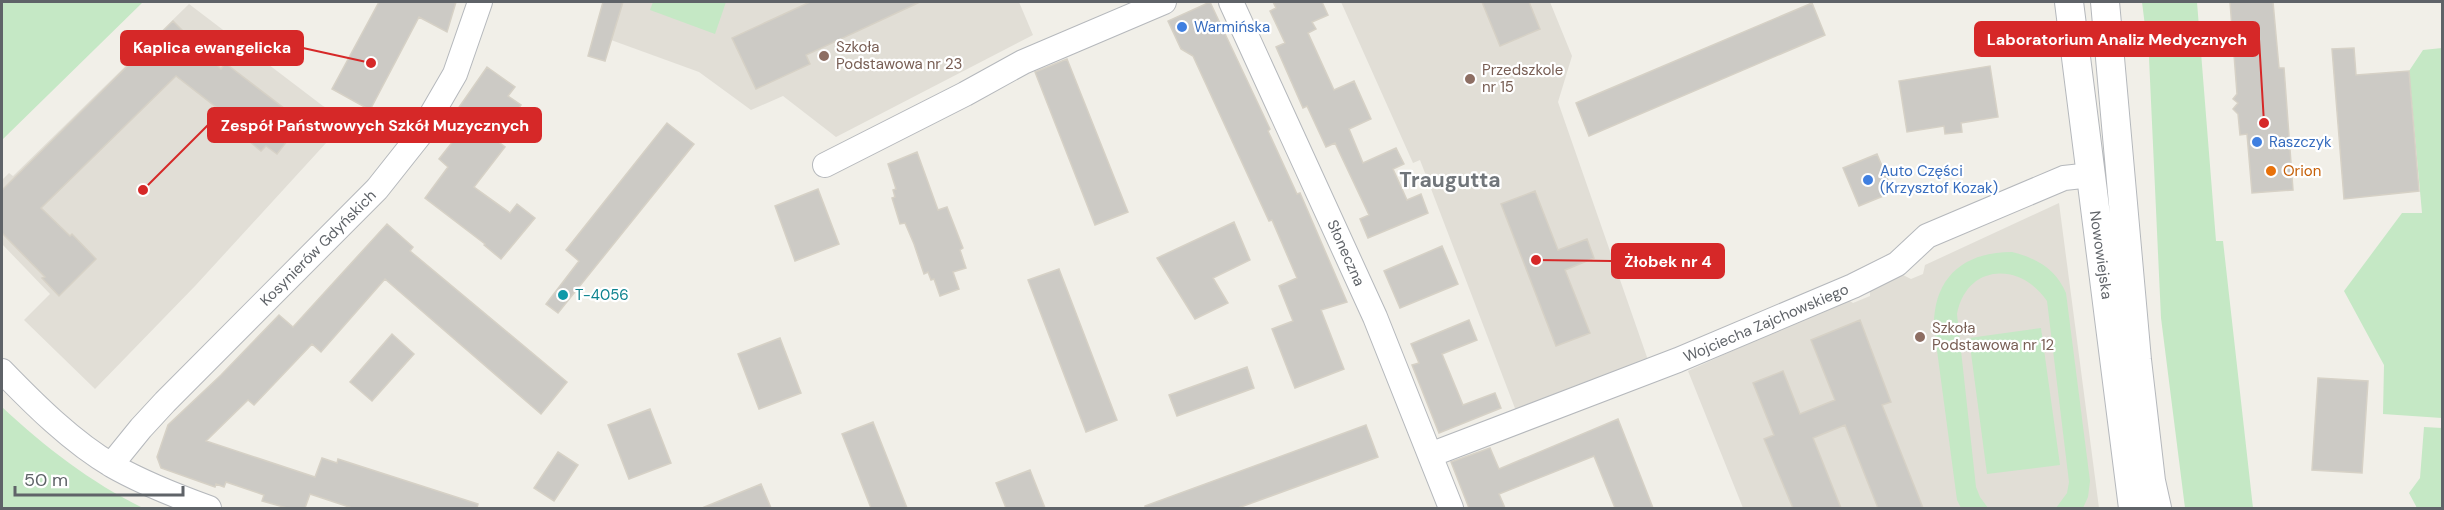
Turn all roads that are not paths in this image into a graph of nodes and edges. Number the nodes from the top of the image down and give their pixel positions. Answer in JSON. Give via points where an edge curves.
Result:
{"nodes":[{"id":1,"x":480,"y":2,"type":"edge"},
{"id":2,"x":1164,"y":2,"type":"edge"},
{"id":3,"x":1231,"y":2,"type":"edge"},
{"id":4,"x":2069,"y":2,"type":"edge"},
{"id":5,"x":2104,"y":2,"type":"edge"},
{"id":6,"x":825,"y":165,"type":"dead end"},
{"id":7,"x":2091,"y":175,"type":"junction"},
{"id":8,"x":2,"y":371,"type":"edge"},
{"id":9,"x":1430,"y":454,"type":"junction"},
{"id":10,"x":111,"y":465,"type":"junction"},
{"id":11,"x":209,"y":508,"type":"edge"},
{"id":12,"x":1451,"y":508,"type":"edge"},
{"id":13,"x":2133,"y":508,"type":"edge"},
{"id":14,"x":2157,"y":508,"type":"edge"}],
"edges":[{"from":1,"to":10,"type":"street","name":"Kosynierów Gdyńskich","via":[[455,74],[419,136],[377,189],[157,411]]},
{"from":2,"to":6,"type":"street","via":[[1023,62]]},
{"from":3,"to":9,"type":"street","name":"Słoneczna","via":[[1352,266]]},
{"from":4,"to":7,"type":"street","name":"Nowowiejska"},
{"from":5,"to":14,"type":"street","name":"Nowowiejska","via":[[2137,360]]},
{"from":7,"to":9,"type":"street","name":"Wojciecha Zajchowskiego","via":[[2064,178],[1938,231],[1927,236],[1897,264],[1856,284],[1629,380]]},
{"from":7,"to":13,"type":"street","name":"Nowowiejska"},
{"from":8,"to":10,"type":"street","via":[[46,416]]},
{"from":9,"to":12,"type":"street","name":"Słoneczna"},
{"from":10,"to":11,"type":"street","via":[[164,492]]}]}
